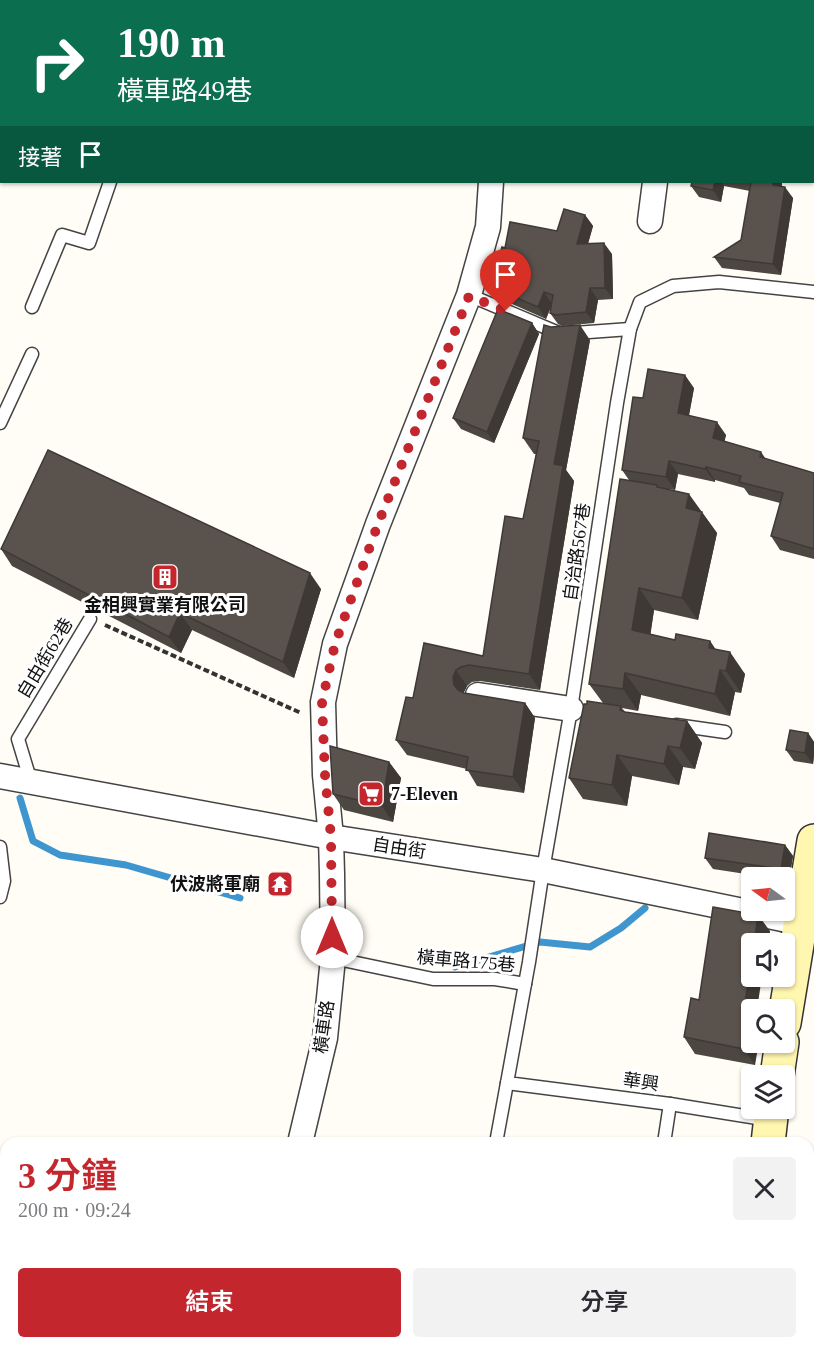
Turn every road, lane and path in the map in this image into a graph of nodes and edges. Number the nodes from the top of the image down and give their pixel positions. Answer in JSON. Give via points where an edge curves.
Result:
{"nodes":[{"id":1,"x":110,"y":183,"type":"edge"},
{"id":2,"x":491,"y":183,"type":"edge"},
{"id":3,"x":656,"y":183,"type":"edge"},
{"id":4,"x":650,"y":221,"type":"dead end"},
{"id":5,"x":814,"y":292,"type":"edge"},
{"id":6,"x":469,"y":296,"type":"junction"},
{"id":7,"x":32,"y":307,"type":"dead end"},
{"id":8,"x":630,"y":329,"type":"junction"},
{"id":9,"x":32,"y":354,"type":"dead end"},
{"id":10,"x":0,"y":423,"type":"edge"},
{"id":11,"x":90,"y":619,"type":"joint"},
{"id":12,"x":478,"y":695,"type":"edge"},
{"id":13,"x":577,"y":710,"type":"junction"},
{"id":14,"x":323,"y":723,"type":"junction"},
{"id":15,"x":666,"y":723,"type":"edge"},
{"id":16,"x":725,"y":732,"type":"dead end"},
{"id":17,"x":0,"y":776,"type":"edge"},
{"id":18,"x":31,"y":782,"type":"junction"},
{"id":19,"x":331,"y":837,"type":"junction"},
{"id":20,"x":814,"y":840,"type":"edge"},
{"id":21,"x":0,"y":847,"type":"edge"},
{"id":22,"x":543,"y":870,"type":"junction"},
{"id":23,"x":0,"y":897,"type":"edge"},
{"id":24,"x":798,"y":924,"type":"junction"},
{"id":25,"x":333,"y":958,"type":"junction"},
{"id":26,"x":525,"y":984,"type":"junction"},
{"id":27,"x":787,"y":999,"type":"edge"},
{"id":28,"x":507,"y":1083,"type":"junction"},
{"id":29,"x":670,"y":1104,"type":"junction"},
{"id":30,"x":770,"y":1124,"type":"edge"},
{"id":31,"x":301,"y":1137,"type":"edge"},
{"id":32,"x":497,"y":1137,"type":"edge"},
{"id":33,"x":665,"y":1137,"type":"edge"}],
"edges":[{"from":1,"to":7,"type":"lane","via":[[89,243],[62,235]]},
{"from":2,"to":6,"type":"street","name":"橫車路","via":[[488,227]]},
{"from":3,"to":4,"type":"street"},
{"from":5,"to":8,"type":"lane","name":"自治路567巷","via":[[718,282],[673,286],[640,302]]},
{"from":6,"to":8,"type":"lane","via":[[561,334]]},
{"from":6,"to":14,"type":"street","name":"橫車路","via":[[335,644],[322,702]]},
{"from":8,"to":13,"type":"lane","name":"自治路567巷"},
{"from":9,"to":10,"type":"lane"},
{"from":11,"to":14,"type":"path"},
{"from":11,"to":18,"type":"lane","name":"自由街62巷","via":[[18,739]]},
{"from":12,"to":13,"type":"street"},
{"from":13,"to":22,"type":"lane","name":"自治路567巷"},
{"from":14,"to":19,"type":"street","name":"橫車路"},
{"from":15,"to":16,"type":"lane"},
{"from":17,"to":18,"type":"street","name":"自由街"},
{"from":18,"to":19,"type":"street","name":"自由街"},
{"from":19,"to":22,"type":"street","name":"自由街"},
{"from":19,"to":25,"type":"street","name":"橫車路"},
{"from":20,"to":24,"type":"street"},
{"from":21,"to":23,"type":"lane","via":[[4,881]]},
{"from":22,"to":24,"type":"street","name":"自由街"},
{"from":22,"to":26,"type":"lane","name":"自治路567巷"},
{"from":24,"to":27,"type":"street"},
{"from":25,"to":26,"type":"lane","name":"橫車路175巷","via":[[433,979],[495,979]]},
{"from":25,"to":31,"type":"street","name":"橫車路","via":[[325,1038]]},
{"from":26,"to":28,"type":"lane"},
{"from":28,"to":29,"type":"lane","name":"華興"},
{"from":28,"to":32,"type":"lane"},
{"from":29,"to":30,"type":"lane","name":"華興"},
{"from":29,"to":33,"type":"lane"}]}
